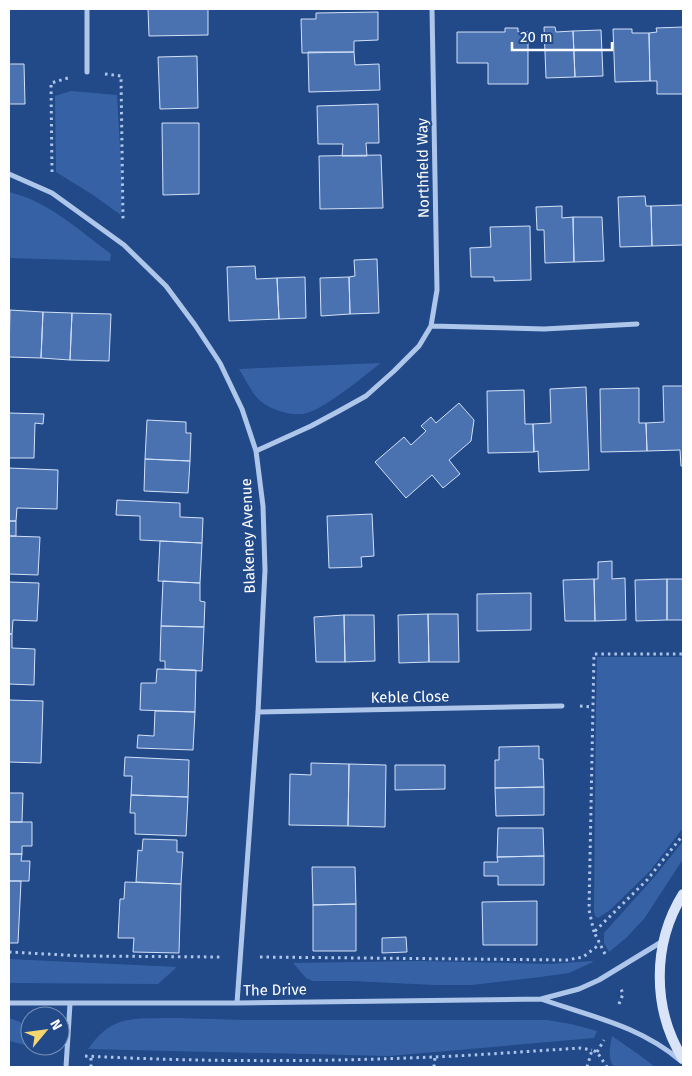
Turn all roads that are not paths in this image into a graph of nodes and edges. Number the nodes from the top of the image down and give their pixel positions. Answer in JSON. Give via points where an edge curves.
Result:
{"nodes":[{"id":1,"x":87,"y":9,"type":"edge"},
{"id":2,"x":432,"y":9,"type":"edge"},
{"id":3,"x":87,"y":72,"type":"road end"},
{"id":4,"x":9,"y":174,"type":"edge"},
{"id":5,"x":638,"y":324,"type":"dead end"},
{"id":6,"x":431,"y":326,"type":"junction"},
{"id":7,"x":256,"y":451,"type":"junction"},
{"id":8,"x":562,"y":706,"type":"dead end"},
{"id":9,"x":258,"y":712,"type":"junction"},
{"id":10,"x":683,"y":894,"type":"edge"},
{"id":11,"x":663,"y":941,"type":"junction"},
{"id":12,"x":541,"y":999,"type":"junction"},
{"id":13,"x":9,"y":1003,"type":"edge"},
{"id":14,"x":237,"y":1003,"type":"junction"},
{"id":15,"x":70,"y":1004,"type":"junction"},
{"id":16,"x":683,"y":1059,"type":"edge"},
{"id":17,"x":683,"y":1064,"type":"edge"},
{"id":18,"x":66,"y":1067,"type":"edge"}],
"edges":[{"from":1,"to":3,"type":"street"},
{"from":2,"to":6,"type":"street","name":"Northfield Way","via":[[437,290]]},
{"from":4,"to":7,"type":"street","name":"Blakeney Avenue","via":[[52,193],[124,245],[166,286],[220,362],[242,409]]},
{"from":5,"to":6,"type":"street","via":[[544,329]]},
{"from":6,"to":7,"type":"street","name":"Northfield Way","via":[[419,346],[366,396],[312,426]]},
{"from":7,"to":9,"type":"street","name":"Blakeney Avenue","via":[[263,506],[265,570]]},
{"from":8,"to":9,"type":"street","name":"Keble Close"},
{"from":9,"to":14,"type":"street","name":"Blakeney Avenue"},
{"from":10,"to":11,"type":"main road","via":[[673,911]]},
{"from":11,"to":12,"type":"street","name":"The Drive","via":[[599,980]]},
{"from":11,"to":16,"type":"main road","via":[[661,1002],[669,1032]]},
{"from":12,"to":14,"type":"street","name":"The Drive"},
{"from":12,"to":17,"type":"street","name":"The Drive","via":[[635,1031],[659,1044]]},
{"from":13,"to":15,"type":"street","name":"The Drive"},
{"from":14,"to":15,"type":"street","name":"The Drive"},
{"from":15,"to":18,"type":"street"}]}
